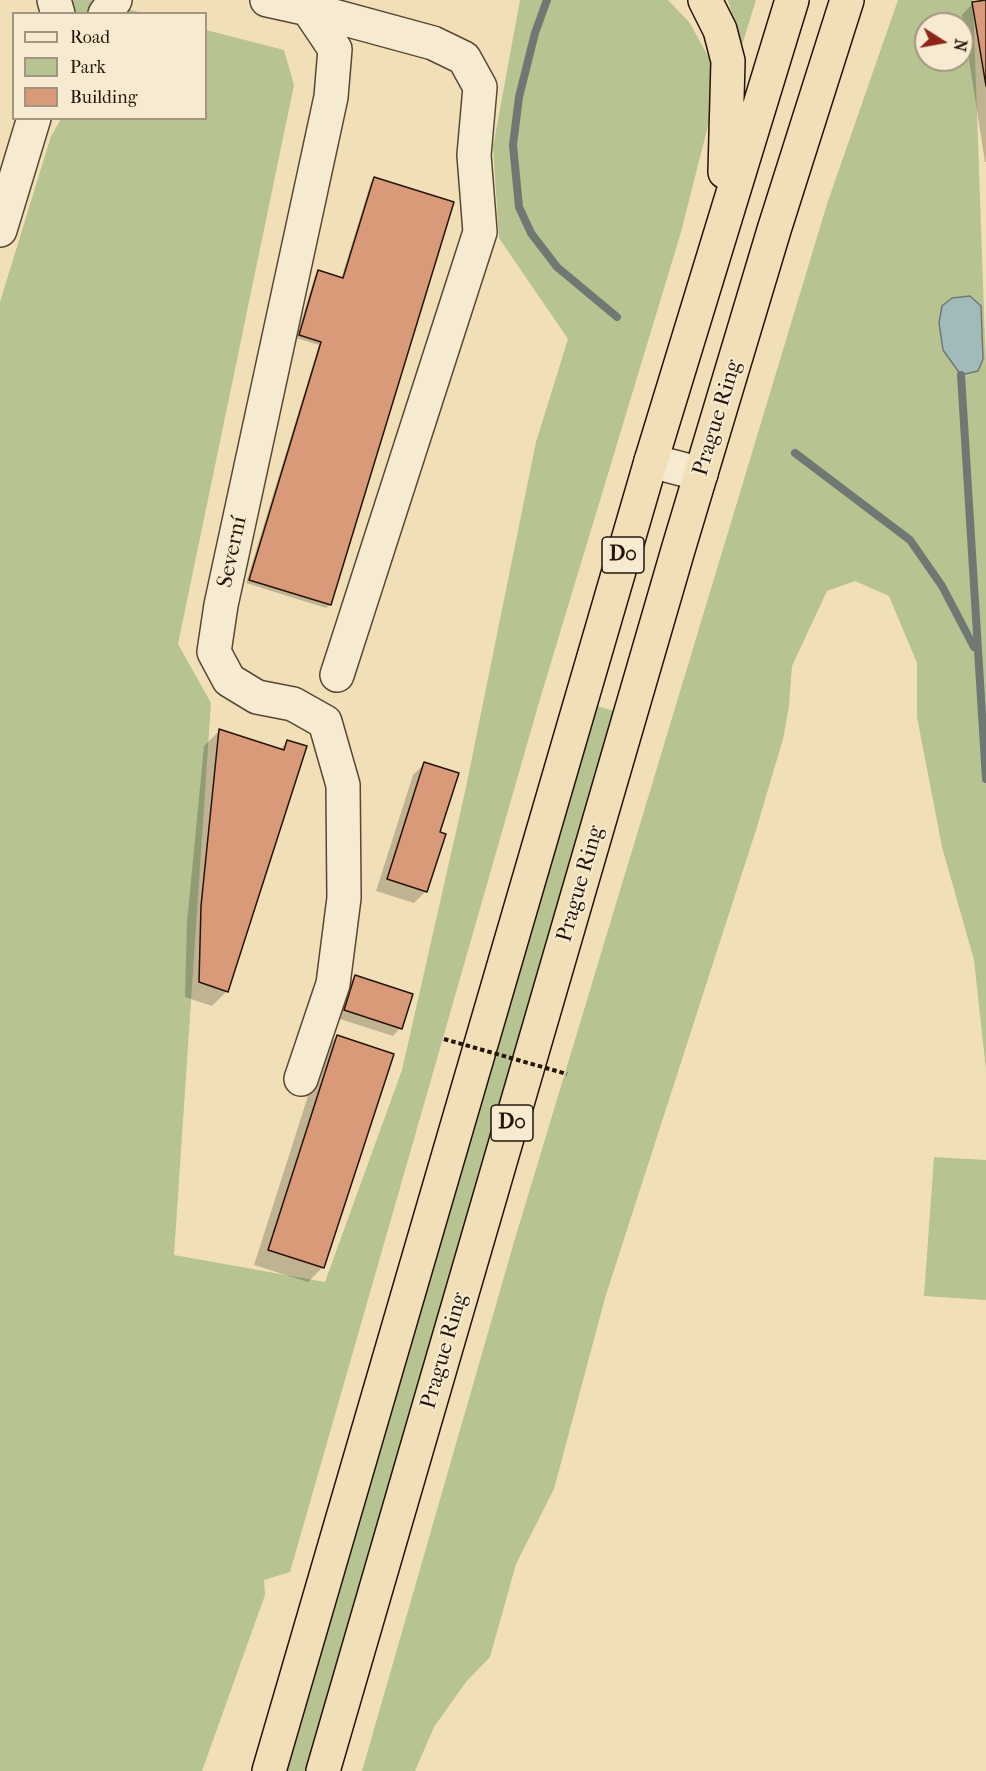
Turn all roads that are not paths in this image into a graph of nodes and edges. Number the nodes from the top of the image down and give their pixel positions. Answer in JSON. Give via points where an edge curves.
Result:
{"nodes":[{"id":1,"x":116,"y":0,"type":"edge"},
{"id":2,"x":267,"y":0,"type":"edge"},
{"id":3,"x":705,"y":0,"type":"edge"},
{"id":4,"x":792,"y":0,"type":"edge"},
{"id":5,"x":847,"y":0,"type":"edge"},
{"id":6,"x":308,"y":9,"type":"junction"},
{"id":7,"x":107,"y":12,"type":"edge"},
{"id":8,"x":33,"y":120,"type":"edge"},
{"id":9,"x":723,"y":219,"type":"junction"},
{"id":10,"x":0,"y":230,"type":"edge"},
{"id":11,"x":651,"y":461,"type":"junction"},
{"id":12,"x":701,"y":474,"type":"junction"},
{"id":13,"x":337,"y":675,"type":"dead end"},
{"id":14,"x":301,"y":1079,"type":"dead end"},
{"id":15,"x":269,"y":1771,"type":"edge"},
{"id":16,"x":323,"y":1771,"type":"edge"}],
"edges":[{"from":1,"to":7,"type":"street"},
{"from":2,"to":6,"type":"street"},
{"from":3,"to":9,"type":"highway","via":[[720,30],[728,61]]},
{"from":4,"to":9,"type":"highway","number":"D0"},
{"from":5,"to":12,"type":"highway","name":"Prague Ring","number":"D0"},
{"from":6,"to":13,"type":"street","via":[[434,43],[464,58],[480,87],[474,155],[480,232]]},
{"from":6,"to":14,"type":"street","name":"Severní","via":[[335,49],[332,97],[214,652],[229,680],[257,697],[293,704],[325,722],[343,784],[344,898],[333,984]]},
{"from":8,"to":10,"type":"street"},
{"from":9,"to":11,"type":"highway","number":"D0"},
{"from":11,"to":12,"type":"street"},
{"from":11,"to":15,"type":"highway","number":"D0"},
{"from":12,"to":16,"type":"highway","name":"Prague Ring","number":"D0"}]}
